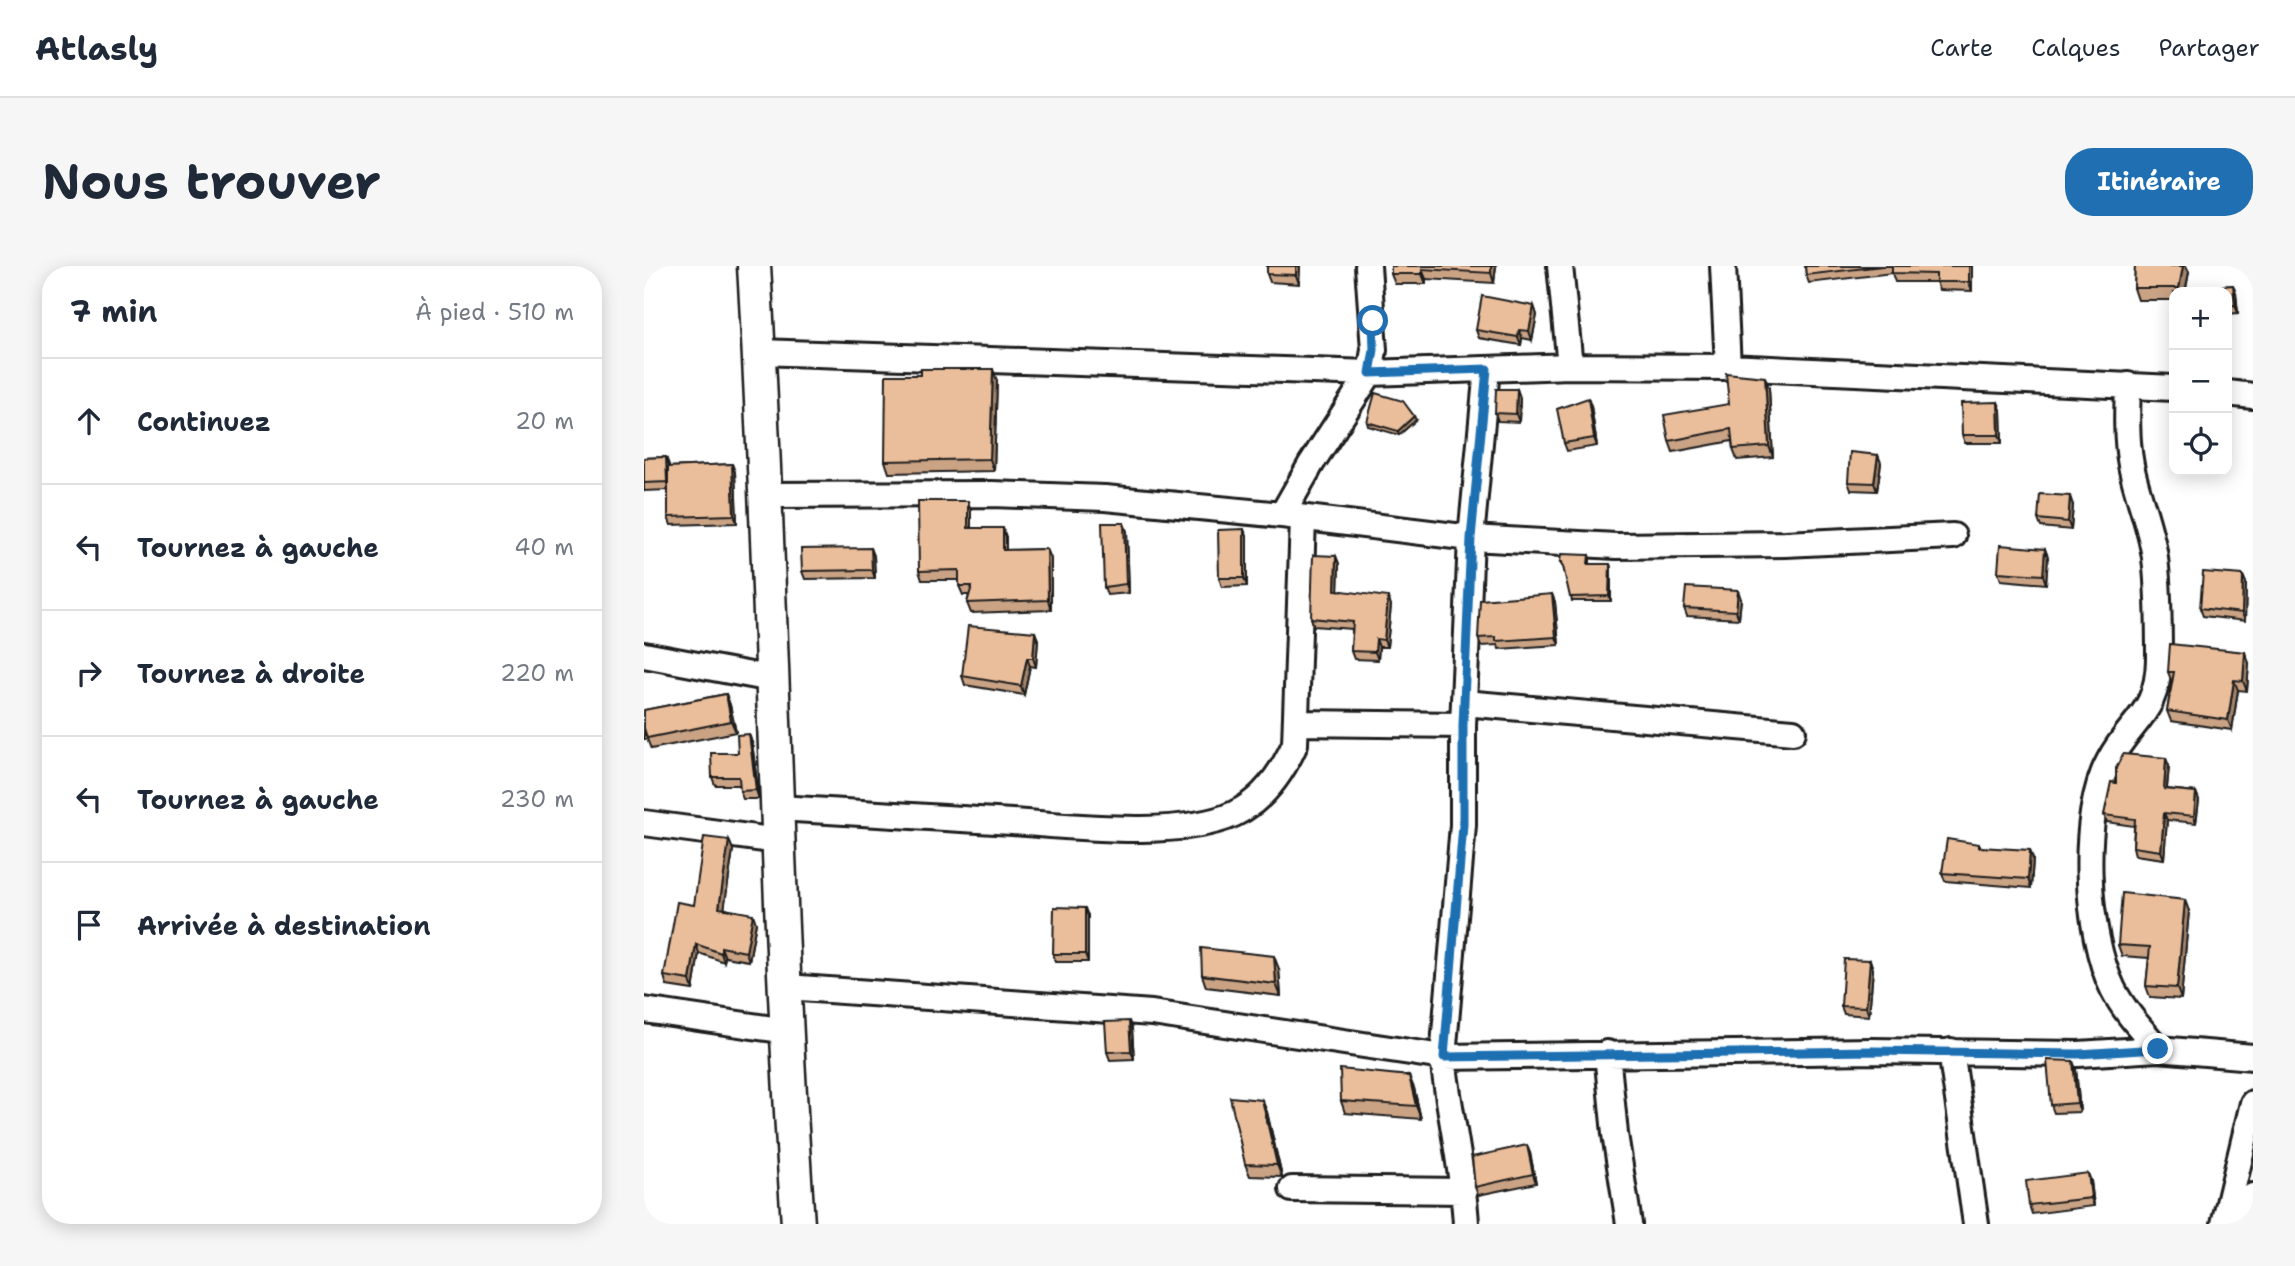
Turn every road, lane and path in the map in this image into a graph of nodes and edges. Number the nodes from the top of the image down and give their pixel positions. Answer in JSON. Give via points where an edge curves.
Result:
{"nodes":[{"id":1,"x":754,"y":266,"type":"edge"},
{"id":2,"x":1368,"y":266,"type":"edge"},
{"id":3,"x":1560,"y":266,"type":"edge"},
{"id":4,"x":1723,"y":266,"type":"edge"},
{"id":5,"x":759,"y":352,"type":"junction"},
{"id":6,"x":1570,"y":366,"type":"junction"},
{"id":7,"x":1728,"y":367,"type":"junction"},
{"id":8,"x":1487,"y":369,"type":"junction"},
{"id":9,"x":1370,"y":373,"type":"junction"},
{"id":10,"x":2128,"y":385,"type":"junction"},
{"id":11,"x":2169,"y":388,"type":"edge"},
{"id":12,"x":2232,"y":394,"type":"edge"},
{"id":13,"x":2253,"y":396,"type":"edge"},
{"id":14,"x":765,"y":495,"type":"junction"},
{"id":15,"x":1292,"y":517,"type":"junction"},
{"id":16,"x":1954,"y":537,"type":"dead end"},
{"id":17,"x":1471,"y":538,"type":"junction"},
{"id":18,"x":644,"y":655,"type":"edge"},
{"id":19,"x":772,"y":679,"type":"junction"},
{"id":20,"x":1464,"y":714,"type":"junction"},
{"id":21,"x":1296,"y":723,"type":"junction"},
{"id":22,"x":1793,"y":732,"type":"dead end"},
{"id":23,"x":778,"y":808,"type":"junction"},
{"id":24,"x":644,"y":822,"type":"edge"},
{"id":25,"x":779,"y":841,"type":"junction"},
{"id":26,"x":786,"y":987,"type":"junction"},
{"id":27,"x":644,"y":1010,"type":"edge"},
{"id":28,"x":787,"y":1031,"type":"junction"},
{"id":29,"x":2158,"y":1049,"type":"junction"},
{"id":30,"x":1951,"y":1051,"type":"junction"},
{"id":31,"x":1607,"y":1053,"type":"junction"},
{"id":32,"x":1444,"y":1057,"type":"junction"},
{"id":33,"x":2253,"y":1057,"type":"edge"},
{"id":34,"x":2253,"y":1102,"type":"edge"},
{"id":35,"x":2244,"y":1176,"type":"edge"},
{"id":36,"x":1293,"y":1189,"type":"dead end"},
{"id":37,"x":1464,"y":1191,"type":"junction"},
{"id":38,"x":2253,"y":1196,"type":"edge"},
{"id":39,"x":798,"y":1224,"type":"edge"},
{"id":40,"x":1466,"y":1224,"type":"edge"},
{"id":41,"x":1629,"y":1224,"type":"edge"},
{"id":42,"x":1976,"y":1224,"type":"edge"},
{"id":43,"x":2224,"y":1224,"type":"edge"},
{"id":44,"x":2247,"y":1224,"type":"edge"}],
"edges":[{"from":1,"to":5,"type":"main road"},
{"from":2,"to":9,"type":"street","via":[[1374,350]]},
{"from":3,"to":6,"type":"street"},
{"from":4,"to":7,"type":"street"},
{"from":5,"to":9,"type":"street"},
{"from":5,"to":14,"type":"main road"},
{"from":6,"to":7,"type":"street"},
{"from":6,"to":8,"type":"street"},
{"from":7,"to":10,"type":"street"},
{"from":8,"to":9,"type":"street"},
{"from":8,"to":17,"type":"street"},
{"from":9,"to":15,"type":"street","via":[[1311,464]]},
{"from":10,"to":11,"type":"street"},
{"from":10,"to":29,"type":"street","via":[[2130,464],[2155,557],[2159,659],[2150,706],[2109,759],[2100,780],[2090,846],[2092,910],[2096,941],[2114,992]]},
{"from":12,"to":13,"type":"street"},
{"from":14,"to":15,"type":"street","via":[[1105,498]]},
{"from":14,"to":19,"type":"main road"},
{"from":15,"to":17,"type":"street"},
{"from":15,"to":21,"type":"street"},
{"from":16,"to":17,"type":"street","via":[[1653,546]]},
{"from":17,"to":20,"type":"street"},
{"from":18,"to":19,"type":"street"},
{"from":19,"to":23,"type":"main road"},
{"from":20,"to":21,"type":"street"},
{"from":20,"to":22,"type":"street"},
{"from":20,"to":32,"type":"street","via":[[1463,825]]},
{"from":21,"to":23,"type":"street","via":[[1295,744],[1287,763],[1257,801],[1232,815],[1200,823],[1091,827]]},
{"from":23,"to":25,"type":"main road"},
{"from":24,"to":25,"type":"street"},
{"from":25,"to":26,"type":"main road"},
{"from":26,"to":28,"type":"main road"},
{"from":26,"to":32,"type":"street","via":[[1152,1013]]},
{"from":27,"to":28,"type":"street"},
{"from":28,"to":39,"type":"main road"},
{"from":29,"to":30,"type":"street","via":[[2078,1054]]},
{"from":29,"to":33,"type":"street"},
{"from":30,"to":31,"type":"street"},
{"from":30,"to":42,"type":"street"},
{"from":31,"to":32,"type":"street"},
{"from":31,"to":41,"type":"street"},
{"from":32,"to":37,"type":"street"},
{"from":34,"to":35,"type":"street"},
{"from":35,"to":43,"type":"street"},
{"from":36,"to":37,"type":"street"},
{"from":37,"to":40,"type":"street"},
{"from":38,"to":44,"type":"street"}]}
